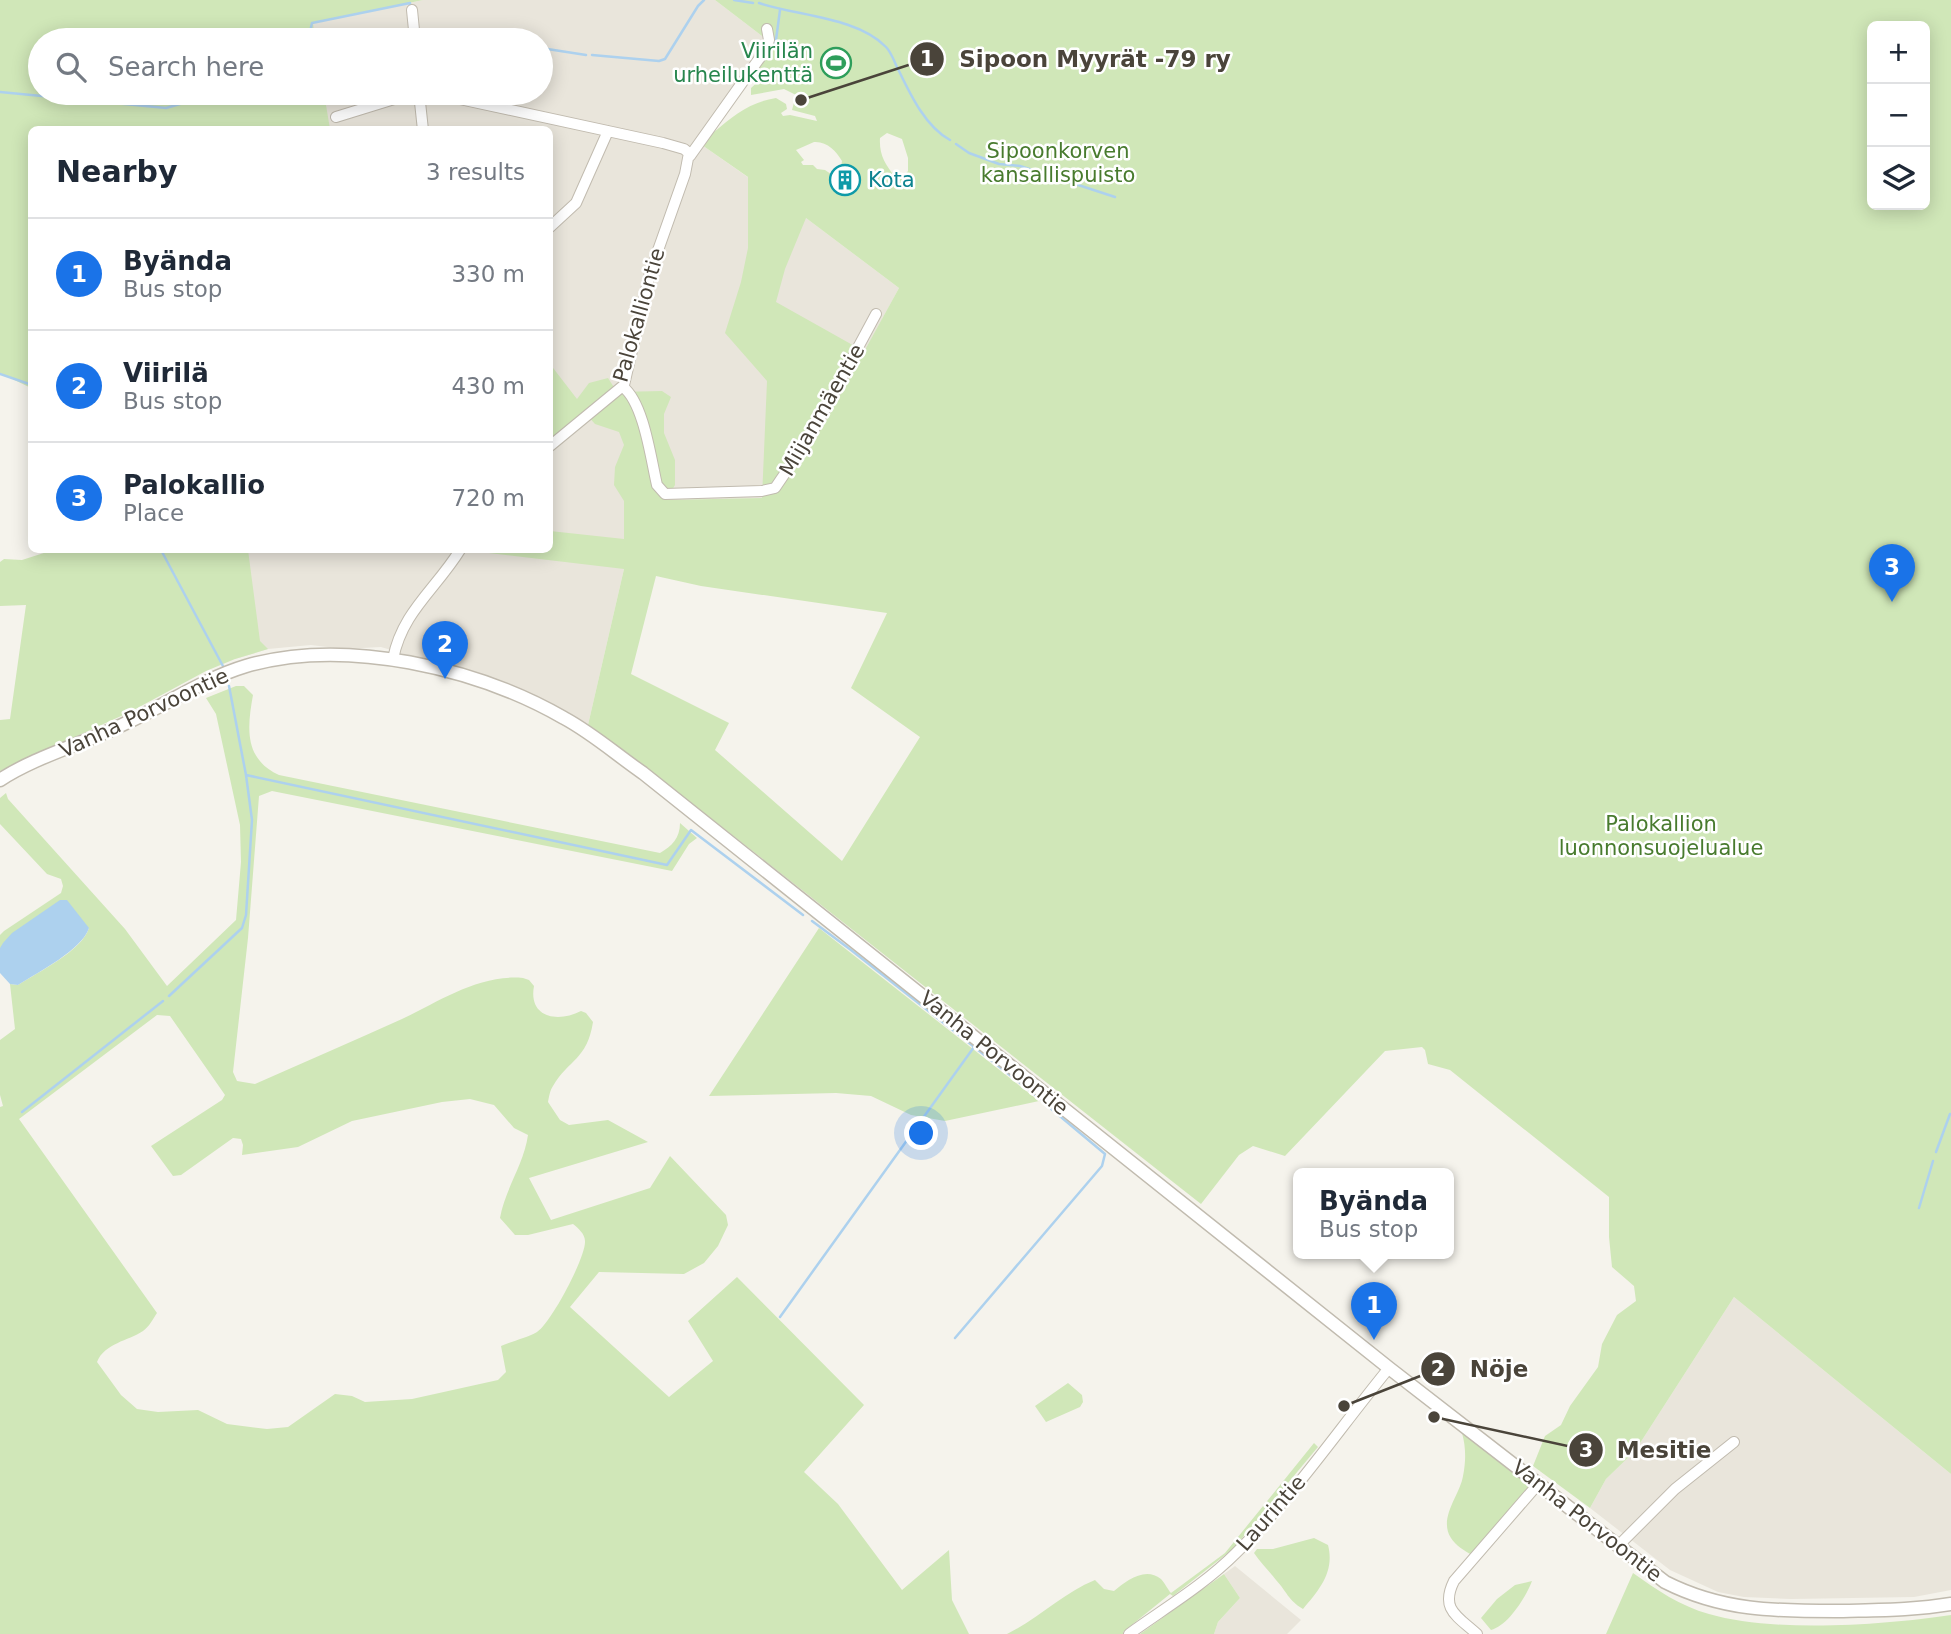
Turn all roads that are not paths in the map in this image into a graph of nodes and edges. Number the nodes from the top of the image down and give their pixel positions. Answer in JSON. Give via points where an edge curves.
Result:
{"nodes":[{"id":1,"x":412,"y":10,"type":"dead end"},
{"id":2,"x":414,"y":28,"type":"edge"},
{"id":3,"x":767,"y":29,"type":"dead end"},
{"id":4,"x":372,"y":105,"type":"edge"},
{"id":5,"x":420,"y":105,"type":"edge"},
{"id":6,"x":488,"y":105,"type":"edge"},
{"id":7,"x":336,"y":117,"type":"dead end"},
{"id":8,"x":423,"y":126,"type":"edge"},
{"id":9,"x":608,"y":131,"type":"junction"},
{"id":10,"x":690,"y":156,"type":"junction"},
{"id":11,"x":553,"y":224,"type":"edge"},
{"id":12,"x":876,"y":314,"type":"dead end"},
{"id":13,"x":623,"y":387,"type":"junction"},
{"id":14,"x":553,"y":444,"type":"edge"},
{"id":15,"x":458,"y":553,"type":"edge"},
{"id":16,"x":393,"y":659,"type":"junction"},
{"id":17,"x":0,"y":780,"type":"edge"},
{"id":18,"x":1389,"y":1367,"type":"junction"},
{"id":19,"x":1734,"y":1442,"type":"dead end"},
{"id":20,"x":1539,"y":1483,"type":"junction"},
{"id":21,"x":1618,"y":1546,"type":"junction"},
{"id":22,"x":1951,"y":1604,"type":"edge"},
{"id":23,"x":1129,"y":1634,"type":"edge"},
{"id":24,"x":1477,"y":1634,"type":"edge"}],
"edges":[{"from":1,"to":2,"type":"street"},
{"from":3,"to":10,"type":"street","name":"Palokalliontie","via":[[764,52]]},
{"from":4,"to":7,"type":"street"},
{"from":5,"to":8,"type":"street"},
{"from":6,"to":9,"type":"street"},
{"from":9,"to":10,"type":"street","via":[[684,149]]},
{"from":9,"to":11,"type":"street","via":[[576,203]]},
{"from":10,"to":13,"type":"street","name":"Palokalliontie","via":[[650,273]]},
{"from":12,"to":13,"type":"street","name":"Miijanmäentie","via":[[811,435],[775,488],[665,494],[657,485],[636,405]]},
{"from":13,"to":14,"type":"street","name":"Palokalliontie"},
{"from":15,"to":16,"type":"street","via":[[409,616]]},
{"from":16,"to":17,"type":"street","name":"Vanha Porvoontie","via":[[304,657],[246,666]]},
{"from":16,"to":18,"type":"street","name":"Vanha Porvoontie","via":[[505,691],[565,718],[598,741]]},
{"from":18,"to":20,"type":"street","name":"Vanha Porvoontie"},
{"from":18,"to":23,"type":"street","name":"Laurintie","via":[[1236,1554]]},
{"from":19,"to":21,"type":"street","via":[[1675,1489]]},
{"from":20,"to":21,"type":"street","name":"Vanha Porvoontie"},
{"from":20,"to":24,"type":"street","via":[[1447,1595],[1453,1612]]},
{"from":21,"to":22,"type":"street","name":"Vanha Porvoontie","via":[[1665,1582],[1725,1605],[1791,1611],[1896,1610]]}]}
